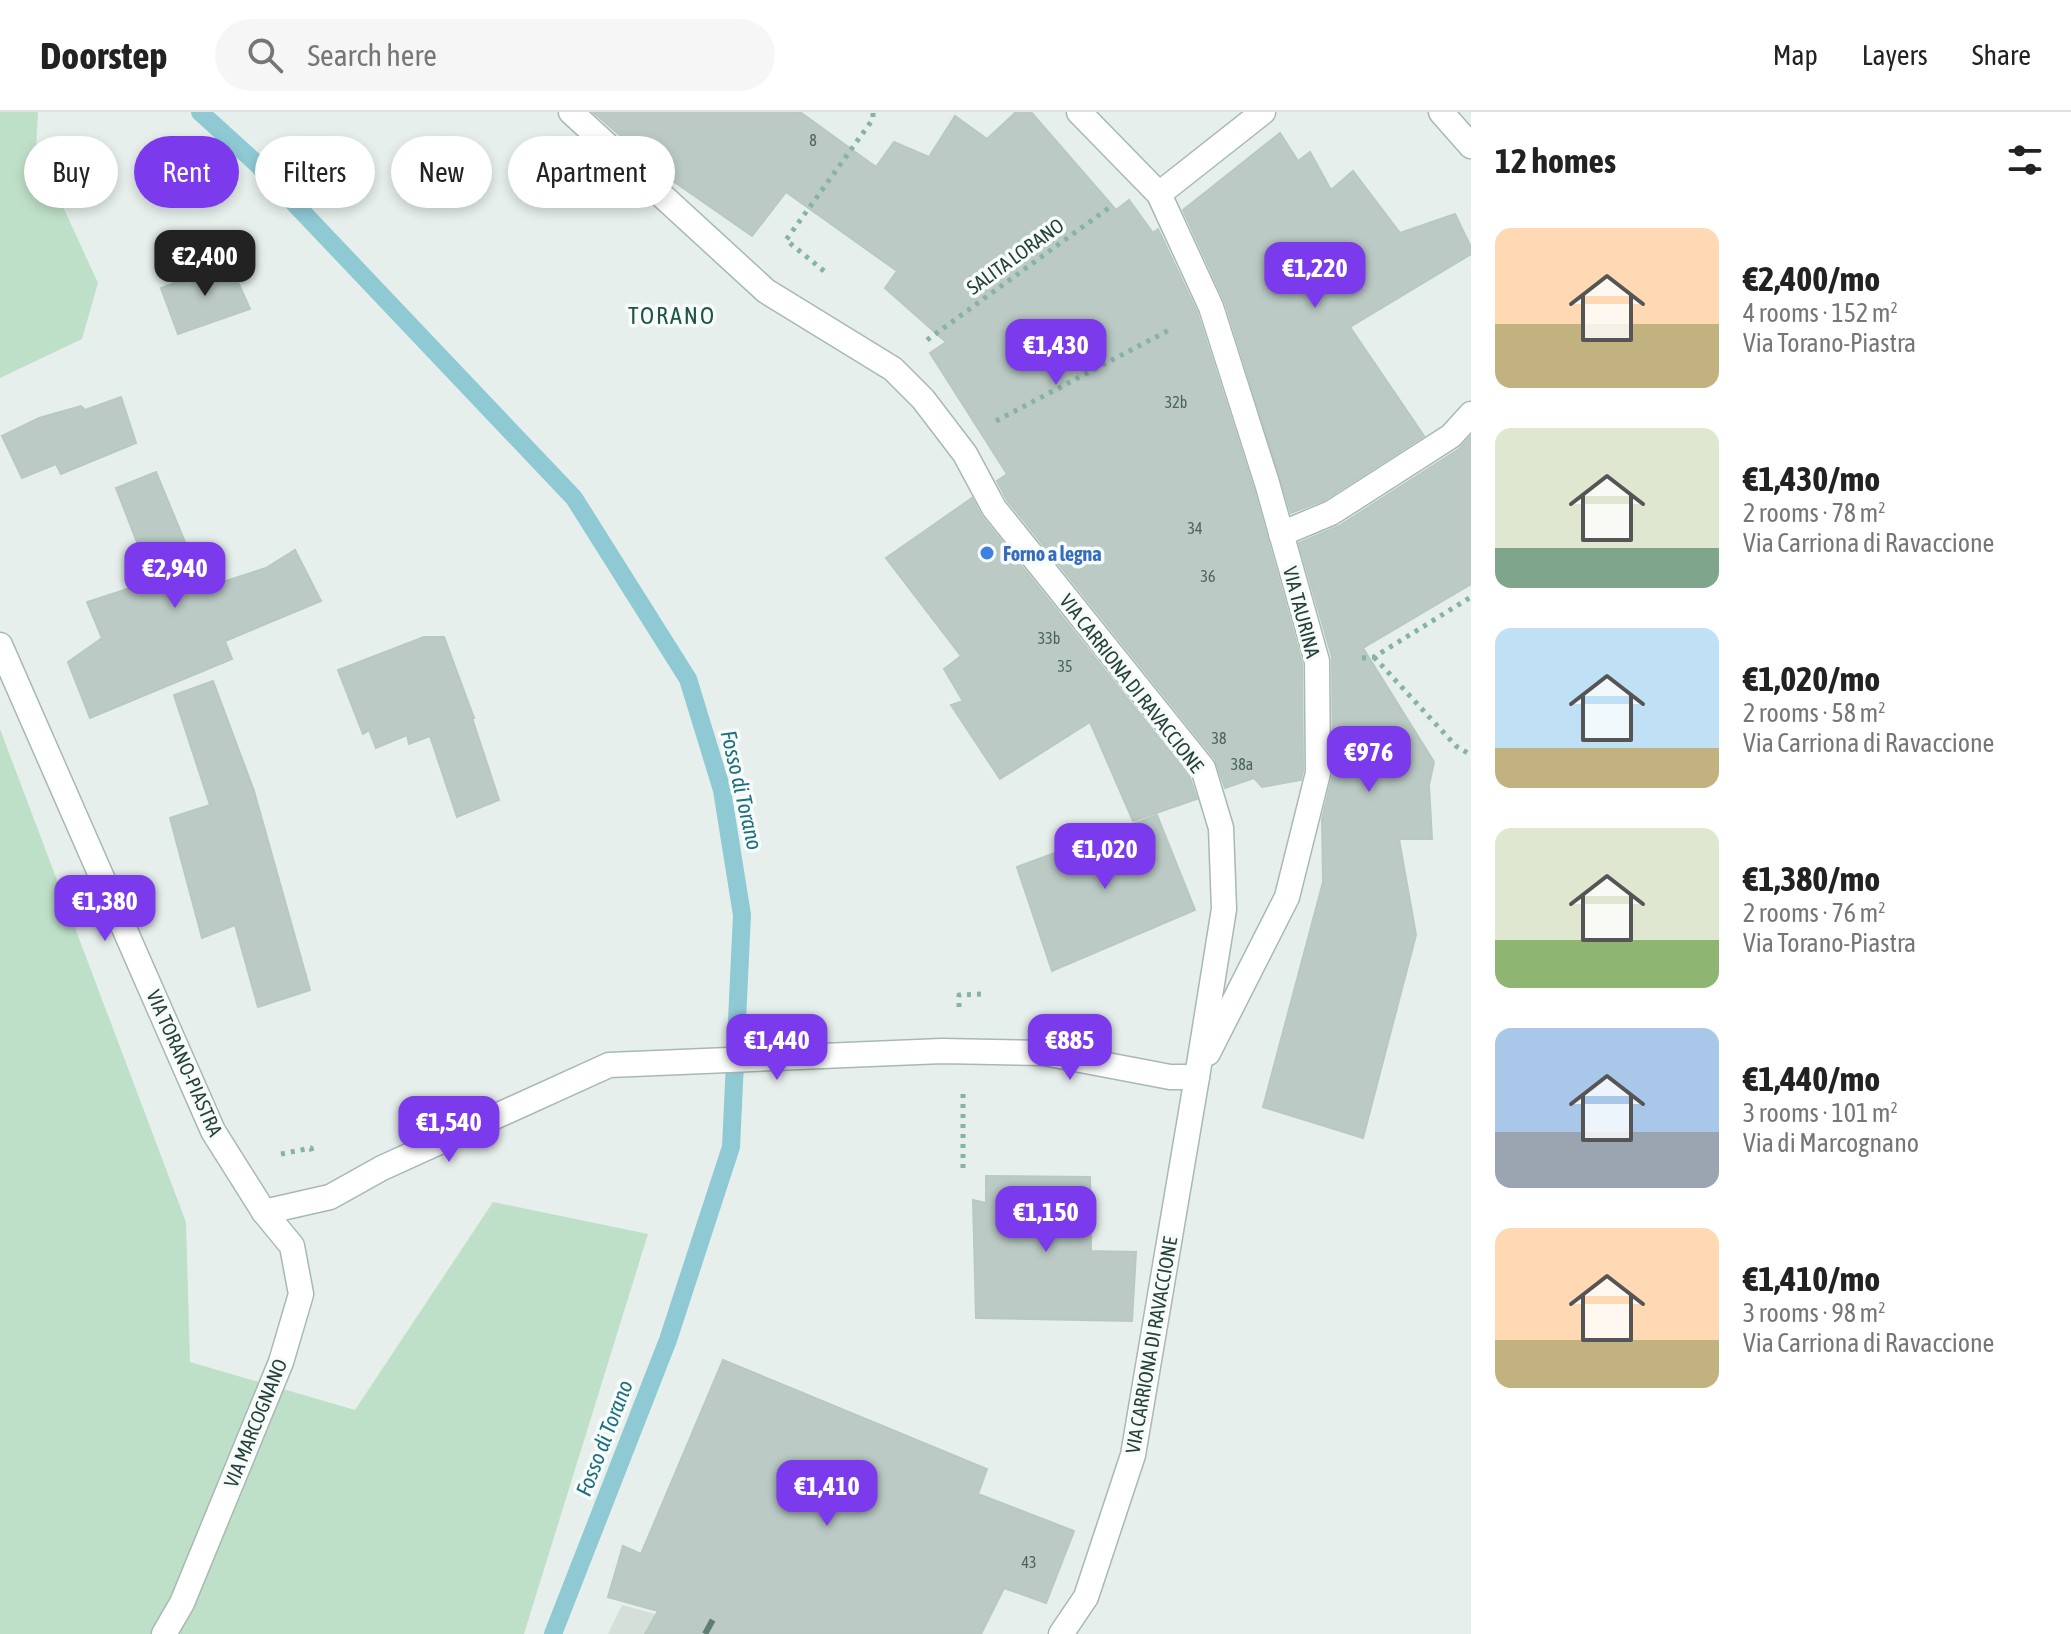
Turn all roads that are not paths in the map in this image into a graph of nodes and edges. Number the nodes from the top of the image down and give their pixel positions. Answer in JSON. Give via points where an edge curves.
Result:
{"nodes":[{"id":1,"x":571,"y":112,"type":"edge"},
{"id":2,"x":1079,"y":112,"type":"edge"},
{"id":3,"x":1263,"y":112,"type":"edge"},
{"id":4,"x":1441,"y":112,"type":"edge"},
{"id":5,"x":1471,"y":146,"type":"edge"},
{"id":6,"x":1159,"y":194,"type":"junction"},
{"id":7,"x":1471,"y":414,"type":"edge"},
{"id":8,"x":1281,"y":534,"type":"junction"},
{"id":9,"x":0,"y":645,"type":"edge"},
{"id":10,"x":1197,"y":1077,"type":"junction"},
{"id":11,"x":264,"y":1212,"type":"junction"},
{"id":12,"x":164,"y":1634,"type":"edge"},
{"id":13,"x":1061,"y":1634,"type":"edge"}],
"edges":[{"from":1,"to":10,"type":"street","name":"VIA CARRIONA DI RAVACCIONE","via":[[766,291],[893,369],[969,443],[994,508],[1203,768],[1221,828],[1224,909]]},
{"from":2,"to":6,"type":"street","name":"VIA TAURINA"},
{"from":3,"to":6,"type":"street"},
{"from":4,"to":5,"type":"street"},
{"from":6,"to":8,"type":"street","name":"VIA TAURINA","via":[[1211,307]]},
{"from":7,"to":8,"type":"street","via":[[1451,436],[1331,513]]},
{"from":8,"to":10,"type":"street","name":"VIA TAURINA","via":[[1317,661],[1318,773],[1287,897]]},
{"from":9,"to":11,"type":"street","name":"VIA TORANO-PIASTRA","via":[[213,1131]]},
{"from":10,"to":11,"type":"street","via":[[1170,1077],[1044,1053],[942,1051],[609,1065],[330,1197]]},
{"from":10,"to":13,"type":"street","name":"VIA CARRIONA DI RAVACCIONE","via":[[1133,1455],[1086,1597]]},
{"from":11,"to":12,"type":"street","name":"VIA MARCOGNANO","via":[[292,1246],[301,1294],[281,1362],[182,1603]]}]}
